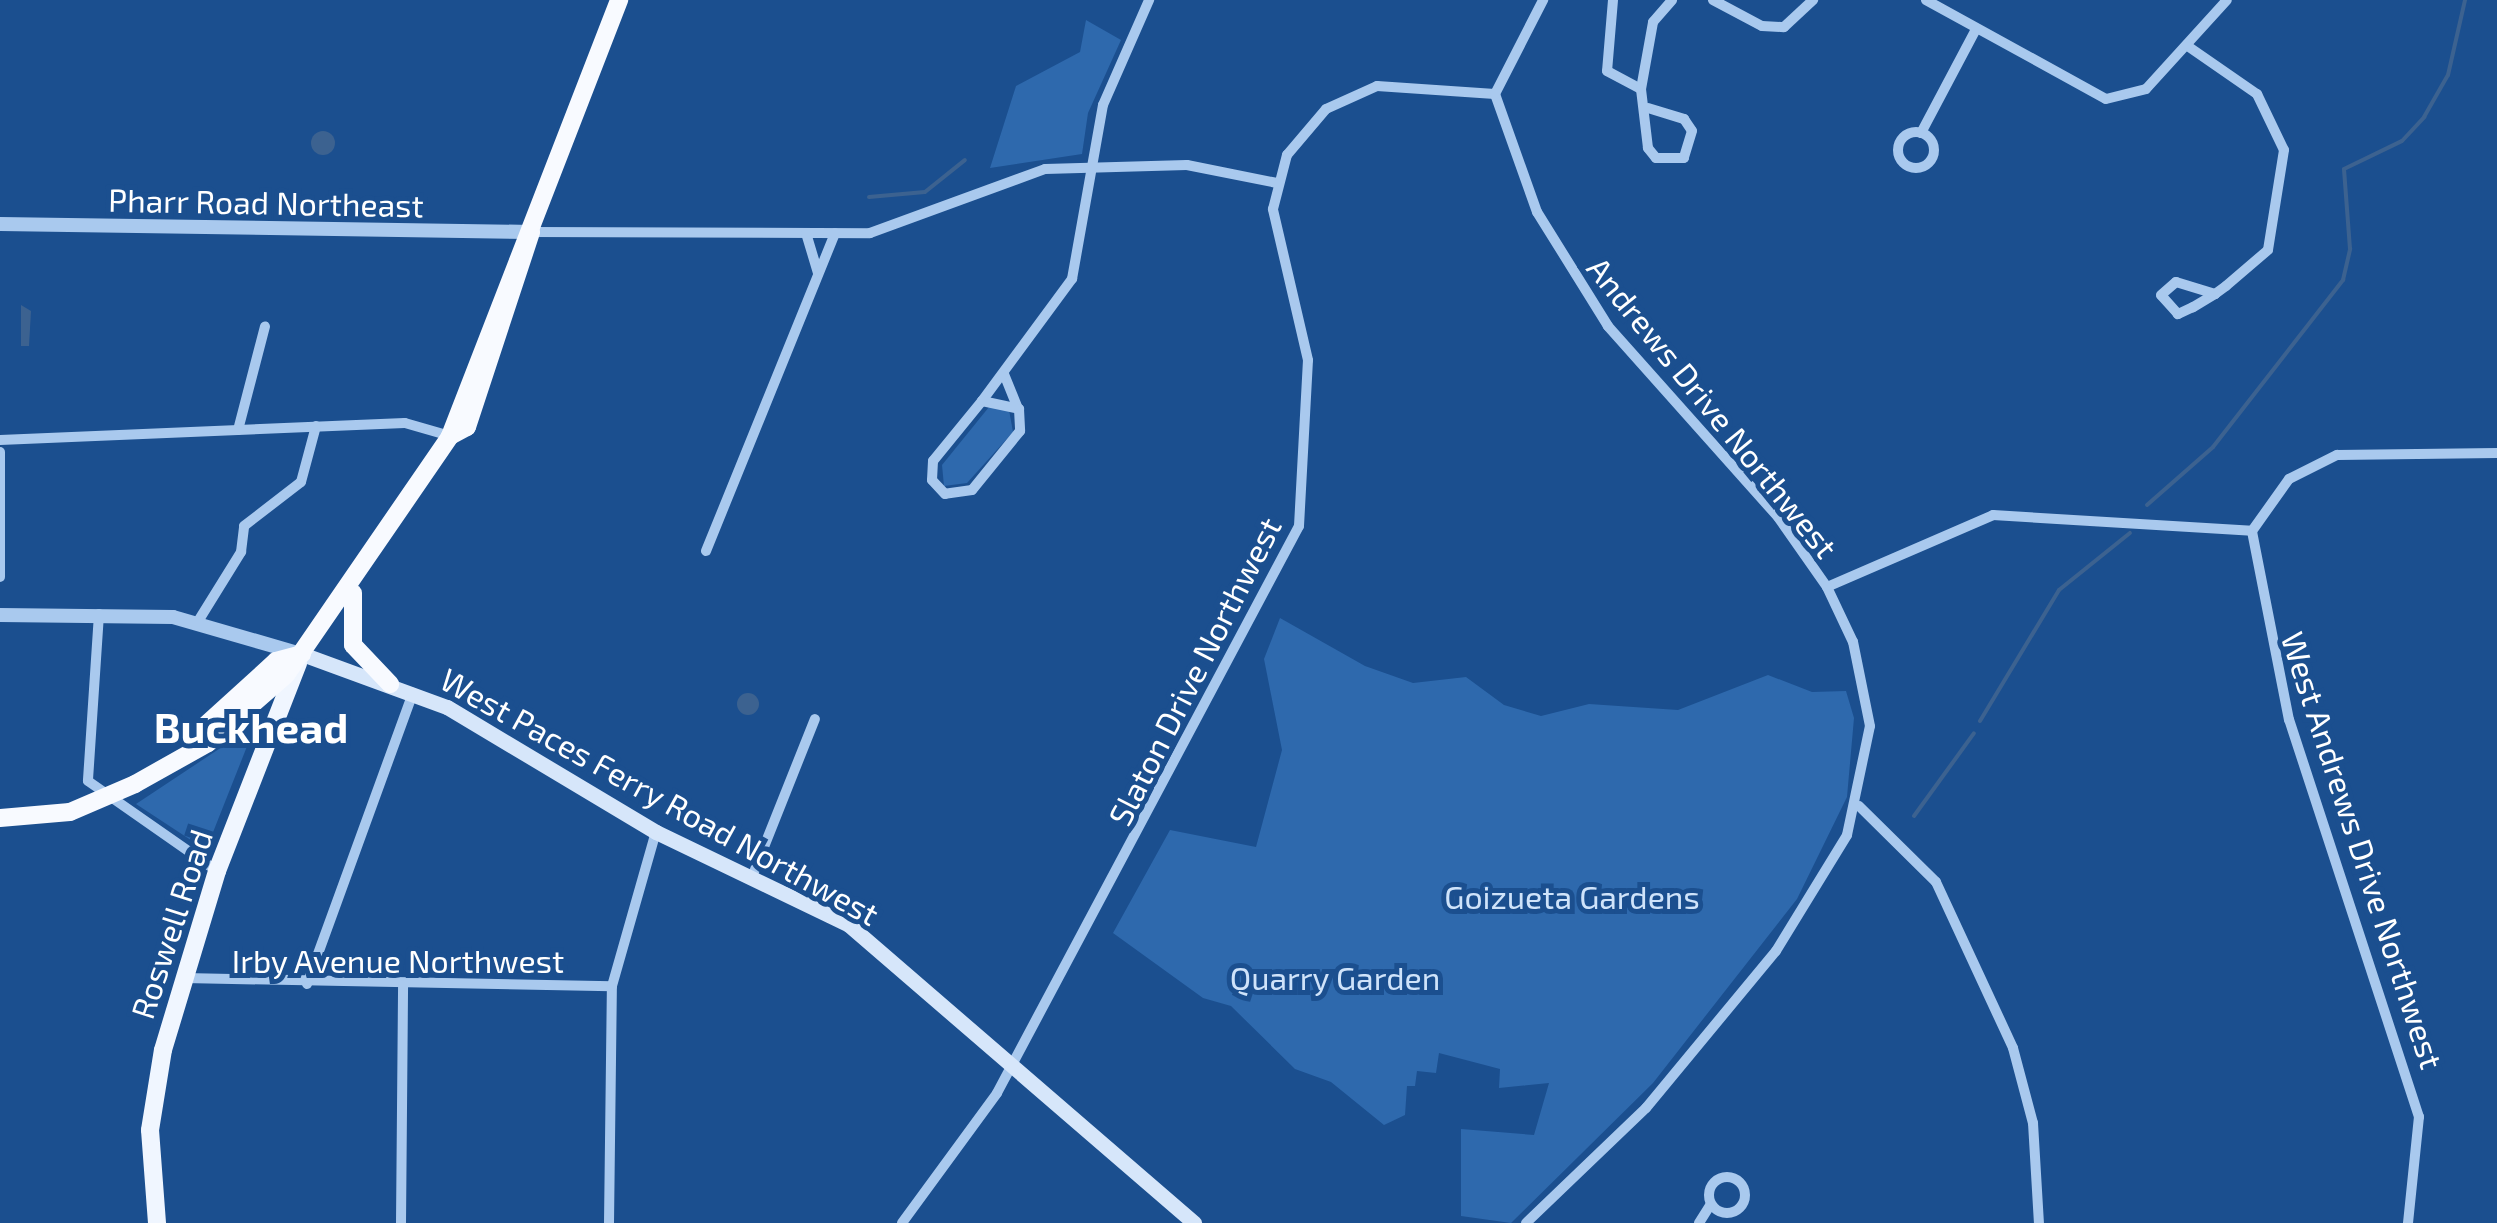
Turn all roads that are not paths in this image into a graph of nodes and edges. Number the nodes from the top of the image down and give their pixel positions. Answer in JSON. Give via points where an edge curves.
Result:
{"nodes":[{"id":1,"x":619,"y":0,"type":"edge"},
{"id":2,"x":1149,"y":0,"type":"edge"},
{"id":3,"x":1542,"y":0,"type":"edge"},
{"id":4,"x":1614,"y":0,"type":"edge"},
{"id":5,"x":1672,"y":0,"type":"edge"},
{"id":6,"x":1713,"y":0,"type":"edge"},
{"id":7,"x":1813,"y":0,"type":"edge"},
{"id":8,"x":1926,"y":0,"type":"edge"},
{"id":9,"x":2227,"y":0,"type":"edge"},
{"id":10,"x":1976,"y":29,"type":"junction"},
{"id":11,"x":2189,"y":47,"type":"junction"},
{"id":12,"x":1641,"y":89,"type":"junction"},
{"id":13,"x":1494,"y":94,"type":"junction"},
{"id":14,"x":1648,"y":108,"type":"junction"},
{"id":15,"x":1922,"y":133,"type":"dead end"},
{"id":16,"x":1092,"y":166,"type":"junction"},
{"id":17,"x":1277,"y":183,"type":"junction"},
{"id":18,"x":0,"y":224,"type":"edge"},
{"id":19,"x":531,"y":232,"type":"junction"},
{"id":20,"x":806,"y":233,"type":"junction"},
{"id":21,"x":836,"y":234,"type":"junction"},
{"id":22,"x":819,"y":274,"type":"junction"},
{"id":23,"x":2215,"y":294,"type":"junction"},
{"id":24,"x":265,"y":326,"type":"dead end"},
{"id":25,"x":1004,"y":374,"type":"junction"},
{"id":26,"x":982,"y":401,"type":"junction"},
{"id":27,"x":1018,"y":409,"type":"junction"},
{"id":28,"x":316,"y":426,"type":"junction"},
{"id":29,"x":238,"y":430,"type":"junction"},
{"id":30,"x":450,"y":436,"type":"junction"},
{"id":31,"x":0,"y":440,"type":"edge"},
{"id":32,"x":0,"y":452,"type":"edge"},
{"id":33,"x":2497,"y":453,"type":"edge"},
{"id":34,"x":2252,"y":531,"type":"junction"},
{"id":35,"x":706,"y":551,"type":"dead end"},
{"id":36,"x":0,"y":576,"type":"edge"},
{"id":37,"x":358,"y":578,"type":"junction"},
{"id":38,"x":1827,"y":587,"type":"junction"},
{"id":39,"x":99,"y":612,"type":"junction"},
{"id":40,"x":0,"y":615,"type":"edge"},
{"id":41,"x":196,"y":623,"type":"junction"},
{"id":42,"x":302,"y":654,"type":"junction"},
{"id":43,"x":390,"y":684,"type":"junction"},
{"id":44,"x":413,"y":693,"type":"junction"},
{"id":45,"x":815,"y":718,"type":"dead end"},
{"id":46,"x":104,"y":798,"type":"junction"},
{"id":47,"x":1859,"y":806,"type":"junction"},
{"id":48,"x":0,"y":818,"type":"edge"},
{"id":49,"x":656,"y":832,"type":"junction"},
{"id":50,"x":217,"y":871,"type":"junction"},
{"id":51,"x":752,"y":877,"type":"junction"},
{"id":52,"x":184,"y":978,"type":"junction"},
{"id":53,"x":307,"y":984,"type":"junction"},
{"id":54,"x":403,"y":985,"type":"junction"},
{"id":55,"x":612,"y":986,"type":"junction"},
{"id":56,"x":1014,"y":1064,"type":"junction"},
{"id":57,"x":1711,"y":1204,"type":"dead end"},
{"id":58,"x":157,"y":1223,"type":"edge"},
{"id":59,"x":401,"y":1223,"type":"edge"},
{"id":60,"x":609,"y":1223,"type":"edge"},
{"id":61,"x":902,"y":1223,"type":"edge"},
{"id":62,"x":1194,"y":1223,"type":"edge"},
{"id":63,"x":1526,"y":1223,"type":"edge"},
{"id":64,"x":1699,"y":1223,"type":"edge"},
{"id":65,"x":2039,"y":1223,"type":"edge"},
{"id":66,"x":2408,"y":1223,"type":"edge"}],
"edges":[{"from":1,"to":19,"type":"highway"},
{"from":2,"to":16,"type":"street","via":[[1103,105]]},
{"from":3,"to":13,"type":"street"},
{"from":4,"to":12,"type":"street","via":[[1607,71]]},
{"from":5,"to":12,"type":"street","via":[[1653,22]]},
{"from":6,"to":7,"type":"street","via":[[1762,26],[1784,27]]},
{"from":8,"to":10,"type":"street"},
{"from":9,"to":11,"type":"street"},
{"from":10,"to":11,"type":"street","via":[[2106,98],[2146,89]]},
{"from":10,"to":15,"type":"street"},
{"from":11,"to":23,"type":"street","via":[[2258,94],[2284,150],[2273,242]]},
{"from":12,"to":14,"type":"street"},
{"from":13,"to":17,"type":"street","name":"Slaton Drive Northwest","via":[[1404,84],[1353,94],[1304,129]]},
{"from":13,"to":38,"type":"street","name":"Andrews Drive Northwest","via":[[1537,212],[1576,285]]},
{"from":14,"to":14,"type":"street","via":[[1684,119],[1692,130],[1684,158],[1670,162],[1648,148]]},
{"from":16,"to":17,"type":"street","via":[[1188,166]]},
{"from":16,"to":21,"type":"street","via":[[1004,178],[900,226]]},
{"from":16,"to":25,"type":"street","via":[[1072,279]]},
{"from":17,"to":56,"type":"street","name":"Slaton Drive Northwest","via":[[1275,236],[1308,360],[1299,526]]},
{"from":18,"to":19,"type":"street","name":"Pharr Road Northeast"},
{"from":19,"to":20,"type":"street"},
{"from":19,"to":30,"type":"highway","via":[[467,427]]},
{"from":20,"to":21,"type":"street"},
{"from":20,"to":22,"type":"street"},
{"from":21,"to":22,"type":"street"},
{"from":22,"to":35,"type":"street"},
{"from":23,"to":23,"type":"street","via":[[2178,314],[2161,295],[2176,282]]},
{"from":24,"to":29,"type":"street"},
{"from":25,"to":26,"type":"street"},
{"from":25,"to":27,"type":"street"},
{"from":26,"to":27,"type":"street"},
{"from":26,"to":27,"type":"street","via":[[933,461],[932,480],[946,494],[972,490],[1020,431]]},
{"from":28,"to":29,"type":"street"},
{"from":28,"to":30,"type":"street","via":[[419,424]]},
{"from":28,"to":41,"type":"street","via":[[301,482],[244,526],[241,552]]},
{"from":29,"to":31,"type":"street"},
{"from":30,"to":37,"type":"highway"},
{"from":32,"to":36,"type":"street"},
{"from":33,"to":34,"type":"street","via":[[2337,455],[2281,486]]},
{"from":34,"to":38,"type":"street","via":[[1993,515]]},
{"from":34,"to":66,"type":"street","name":"West Andrews Drive Northwest","via":[[2288,720],[2419,1117]]},
{"from":37,"to":42,"type":"highway"},
{"from":37,"to":43,"type":"highway","via":[[350,635]]},
{"from":38,"to":47,"type":"street","name":"Andrews Drive Northwest","via":[[1867,698]]},
{"from":39,"to":40,"type":"street"},
{"from":39,"to":41,"type":"street"},
{"from":39,"to":46,"type":"street","via":[[88,781]]},
{"from":41,"to":42,"type":"street"},
{"from":42,"to":43,"type":"main road","name":"West Paces Ferry Road Northwest"},
{"from":42,"to":46,"type":"highway","via":[[276,661],[196,744]]},
{"from":42,"to":50,"type":"main road","name":"Roswell Road"},
{"from":43,"to":44,"type":"main road","name":"West Paces Ferry Road Northwest"},
{"from":44,"to":49,"type":"main road","name":"West Paces Ferry Road Northwest"},
{"from":44,"to":53,"type":"street"},
{"from":45,"to":51,"type":"street"},
{"from":46,"to":48,"type":"highway","via":[[55,815]]},
{"from":46,"to":50,"type":"street"},
{"from":47,"to":63,"type":"street","name":"Andrews Drive Northwest","via":[[1828,869],[1728,1018]]},
{"from":47,"to":65,"type":"street","via":[[1936,882],[2012,1048],[2033,1122]]},
{"from":49,"to":51,"type":"main road","name":"West Paces Ferry Road Northwest"},
{"from":49,"to":55,"type":"street"},
{"from":50,"to":52,"type":"main road","name":"Roswell Road"},
{"from":51,"to":56,"type":"main road","name":"West Paces Ferry Road Northwest","via":[[872,941]]},
{"from":52,"to":53,"type":"street","name":"Irby Avenue Northwest"},
{"from":52,"to":58,"type":"main road","name":"Roswell Road","via":[[150,1130]]},
{"from":53,"to":54,"type":"street","name":"Irby Avenue Northwest"},
{"from":54,"to":55,"type":"street","name":"Irby Avenue Northwest"},
{"from":54,"to":59,"type":"street"},
{"from":55,"to":60,"type":"street"},
{"from":56,"to":61,"type":"street","name":"Slaton Drive Northwest"},
{"from":56,"to":62,"type":"main road","name":"West Paces Ferry Road Northwest"},
{"from":57,"to":64,"type":"street"}]}
